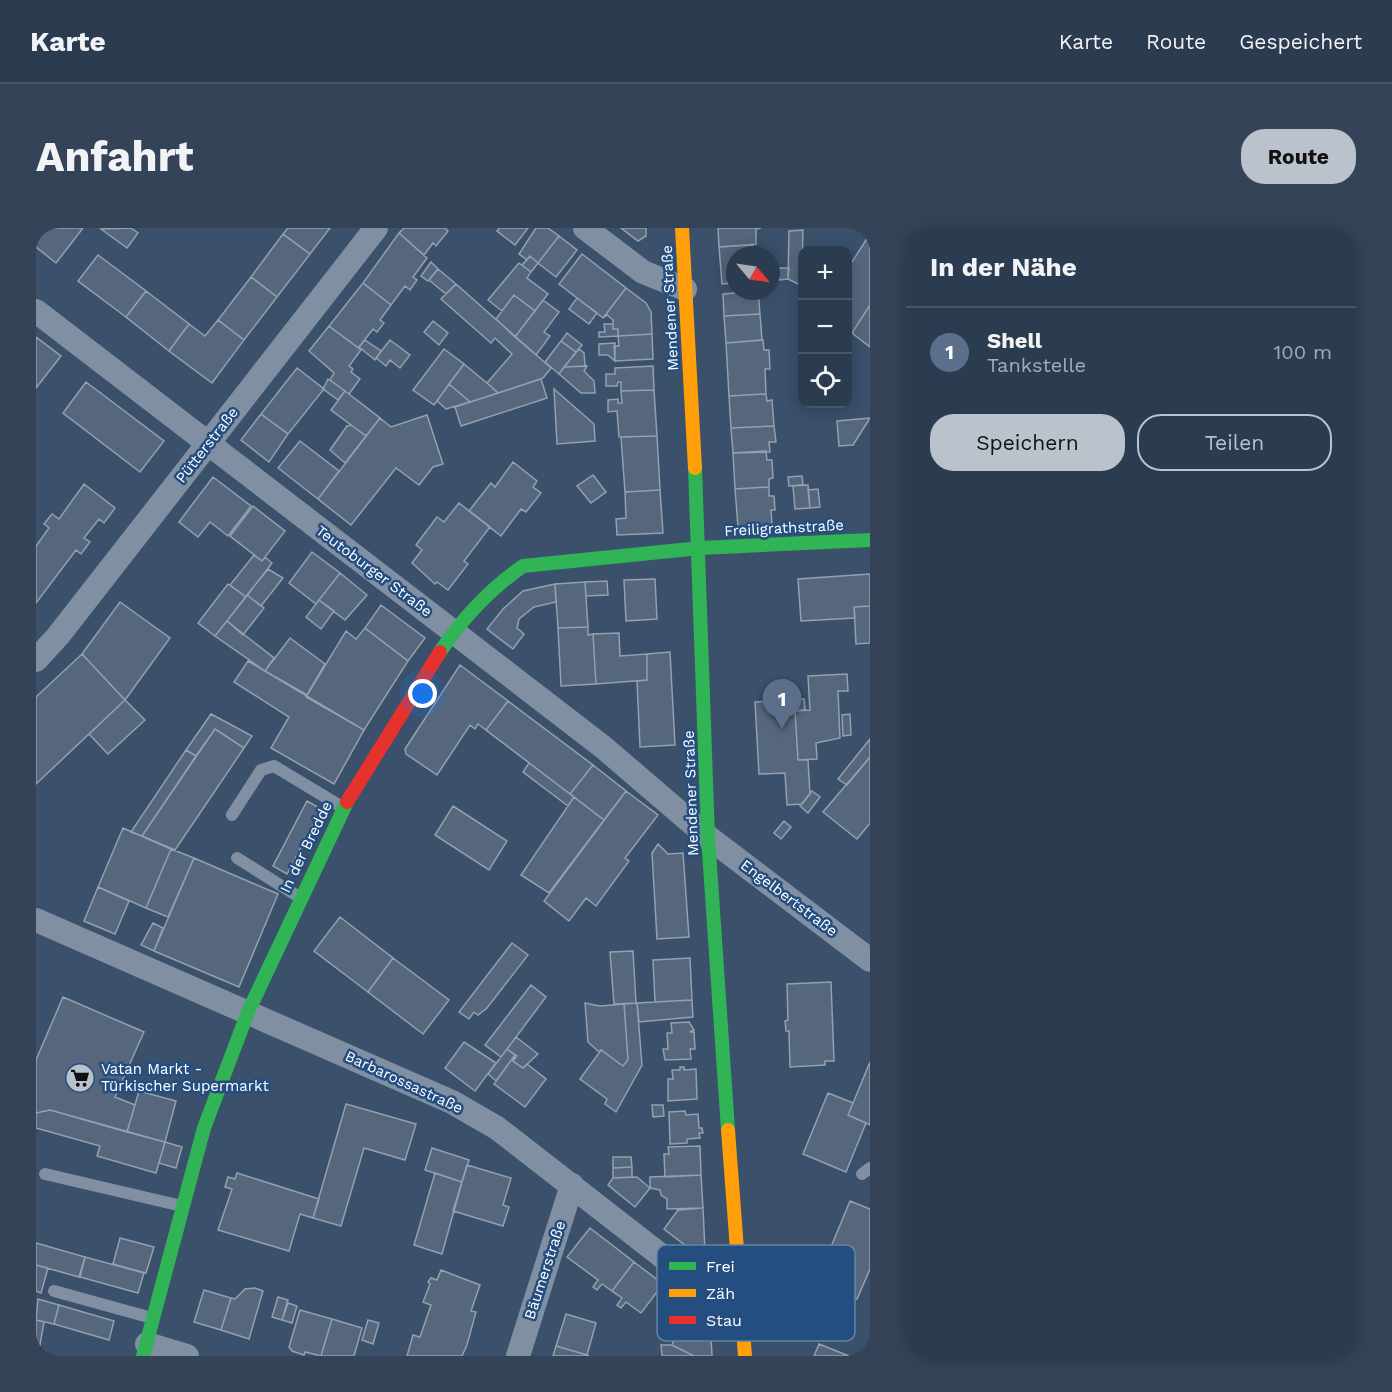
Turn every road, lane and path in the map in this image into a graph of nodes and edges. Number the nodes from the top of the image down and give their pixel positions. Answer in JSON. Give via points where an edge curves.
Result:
{"nodes":[{"id":1,"x":376,"y":228,"type":"edge"},
{"id":2,"x":585,"y":228,"type":"edge"},
{"id":3,"x":682,"y":228,"type":"edge"},
{"id":4,"x":686,"y":289,"type":"junction"},
{"id":5,"x":36,"y":311,"type":"edge"},
{"id":6,"x":208,"y":444,"type":"junction"},
{"id":7,"x":870,"y":540,"type":"edge"},
{"id":8,"x":700,"y":548,"type":"junction"},
{"id":9,"x":453,"y":632,"type":"junction"},
{"id":10,"x":36,"y":660,"type":"edge"},
{"id":11,"x":343,"y":808,"type":"junction"},
{"id":12,"x":232,"y":814,"type":"dead end"},
{"id":13,"x":708,"y":837,"type":"junction"},
{"id":14,"x":237,"y":858,"type":"dead end"},
{"id":15,"x":300,"y":898,"type":"junction"},
{"id":16,"x":36,"y":920,"type":"edge"},
{"id":17,"x":870,"y":960,"type":"edge"},
{"id":18,"x":248,"y":1011,"type":"junction"},
{"id":19,"x":45,"y":1174,"type":"dead end"},
{"id":20,"x":572,"y":1185,"type":"junction"},
{"id":21,"x":183,"y":1206,"type":"junction"},
{"id":22,"x":735,"y":1245,"type":"edge"},
{"id":23,"x":657,"y":1252,"type":"edge"},
{"id":24,"x":54,"y":1291,"type":"dead end"},
{"id":25,"x":154,"y":1319,"type":"junction"},
{"id":26,"x":743,"y":1341,"type":"edge"},
{"id":27,"x":145,"y":1350,"type":"edge"},
{"id":28,"x":187,"y":1356,"type":"edge"},
{"id":29,"x":518,"y":1356,"type":"edge"},
{"id":30,"x":745,"y":1356,"type":"edge"}],
"edges":[{"from":1,"to":6,"type":"street","name":"Pütterstraße"},
{"from":2,"to":4,"type":"street","via":[[643,272]]},
{"from":3,"to":4,"type":"street","name":"Mendener Straße"},
{"from":4,"to":8,"type":"street","name":"Mendener Straße"},
{"from":5,"to":6,"type":"street","name":"Teutoburger Straße"},
{"from":6,"to":9,"type":"street","name":"Teutoburger Straße"},
{"from":6,"to":10,"type":"street","name":"Pütterstraße"},
{"from":7,"to":8,"type":"street","name":"Freiligrathstraße"},
{"from":8,"to":9,"type":"street","name":"In der Bredde","via":[[524,566],[499,583]]},
{"from":8,"to":13,"type":"street","name":"Mendener Straße"},
{"from":9,"to":11,"type":"street","name":"In der Bredde"},
{"from":9,"to":13,"type":"street","name":"Teutoburger Straße","via":[[603,747]]},
{"from":11,"to":12,"type":"lane","via":[[274,766],[261,770]]},
{"from":11,"to":15,"type":"street","name":"In der Bredde"},
{"from":13,"to":17,"type":"street","name":"Engelbertstraße"},
{"from":13,"to":22,"type":"street","name":"Mendener Straße"},
{"from":14,"to":15,"type":"lane"},
{"from":15,"to":18,"type":"street","name":"In der Bredde"},
{"from":16,"to":18,"type":"street","name":"Barbarossastraße"},
{"from":18,"to":20,"type":"street","name":"Barbarossastraße","via":[[452,1102],[497,1128]]},
{"from":18,"to":21,"type":"street","name":"In der Bredde","via":[[204,1128]]},
{"from":19,"to":21,"type":"lane"},
{"from":20,"to":23,"type":"street","name":"Barbarossastraße"},
{"from":20,"to":29,"type":"street","name":"Bäumerstraße"},
{"from":21,"to":25,"type":"street","name":"In der Bredde"},
{"from":24,"to":25,"type":"lane"},
{"from":25,"to":27,"type":"street","name":"In der Bredde"},
{"from":26,"to":30,"type":"street","name":"Mendener Straße"},
{"from":27,"to":28,"type":"street"}]}
